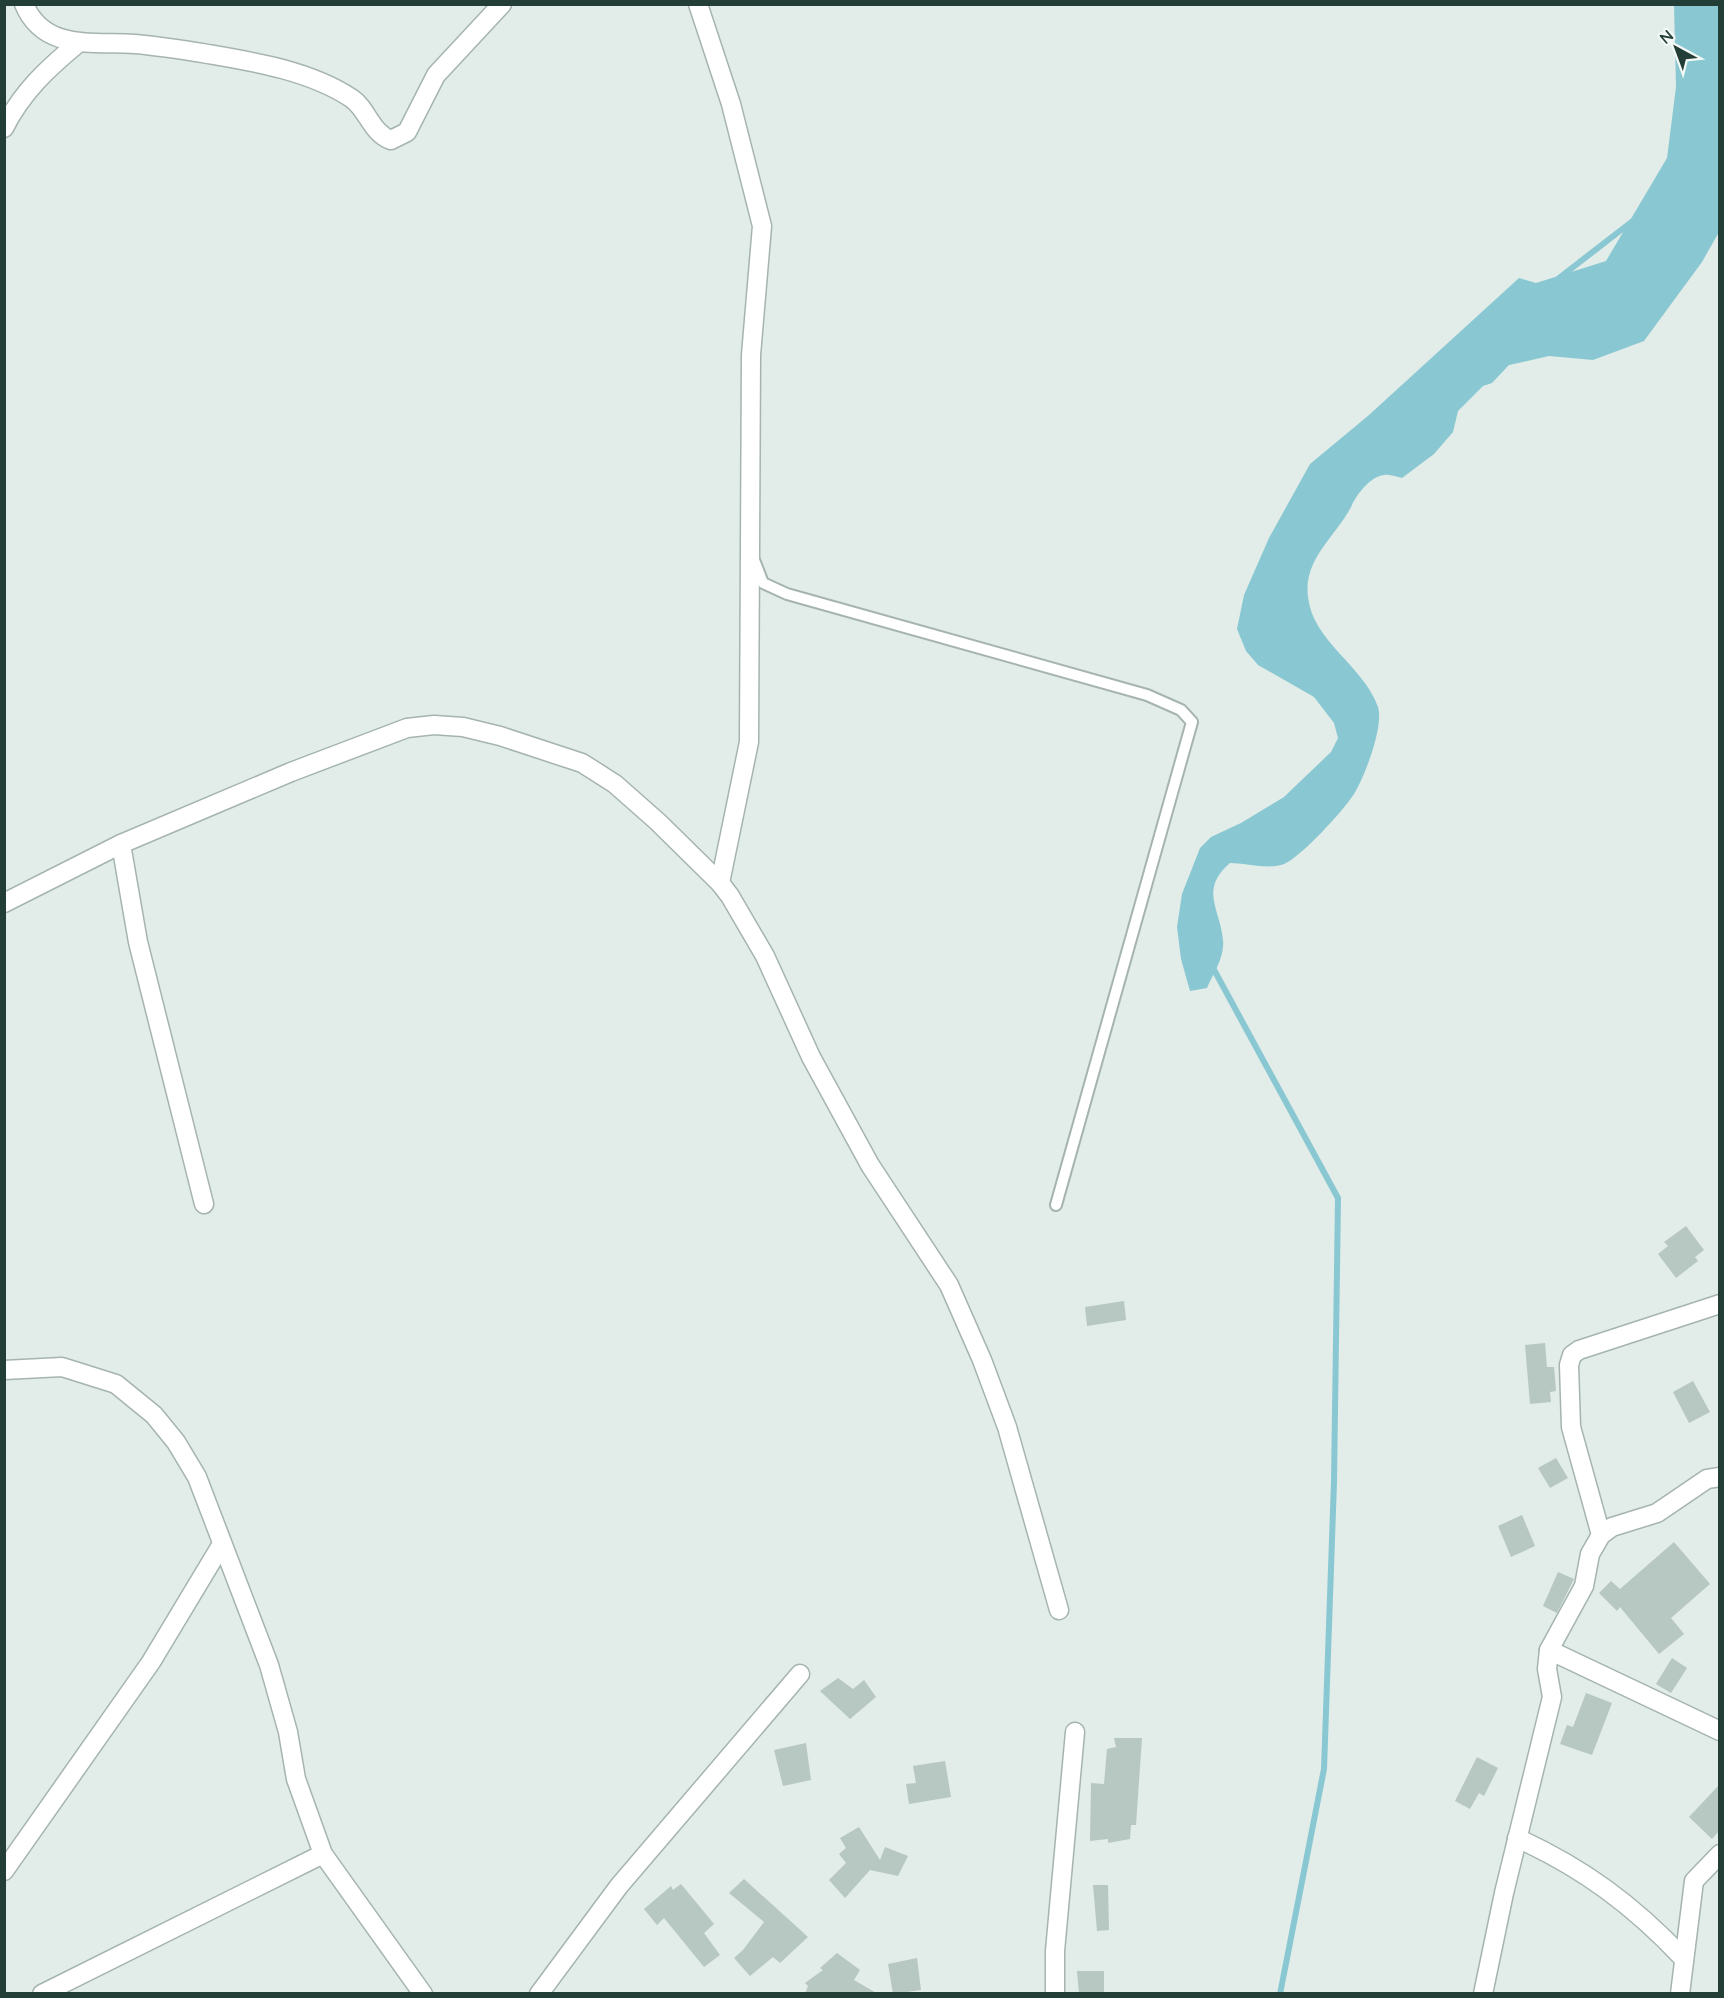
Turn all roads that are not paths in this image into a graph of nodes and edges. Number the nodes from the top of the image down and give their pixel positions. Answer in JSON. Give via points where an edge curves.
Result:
{"nodes":[{"id":1,"x":24,"y":4,"type":"edge"},
{"id":2,"x":502,"y":4,"type":"edge"},
{"id":3,"x":698,"y":4,"type":"edge"},
{"id":4,"x":78,"y":44,"type":"junction"},
{"id":5,"x":4,"y":128,"type":"edge"},
{"id":6,"x":751,"y":552,"type":"junction"},
{"id":7,"x":121,"y":844,"type":"junction"},
{"id":8,"x":720,"y":883,"type":"junction"},
{"id":9,"x":4,"y":903,"type":"edge"},
{"id":10,"x":204,"y":1204,"type":"dead end"},
{"id":11,"x":1056,"y":1205,"type":"dead end"},
{"id":12,"x":1719,"y":1306,"type":"edge"},
{"id":13,"x":4,"y":1370,"type":"edge"},
{"id":14,"x":1719,"y":1477,"type":"edge"},
{"id":15,"x":1601,"y":1535,"type":"junction"},
{"id":16,"x":222,"y":1544,"type":"junction"},
{"id":17,"x":1059,"y":1610,"type":"dead end"},
{"id":18,"x":1548,"y":1650,"type":"junction"},
{"id":19,"x":800,"y":1674,"type":"dead end"},
{"id":20,"x":1719,"y":1731,"type":"edge"},
{"id":21,"x":1075,"y":1732,"type":"dead end"},
{"id":22,"x":1517,"y":1838,"type":"junction"},
{"id":23,"x":323,"y":1854,"type":"junction"},
{"id":24,"x":1719,"y":1854,"type":"edge"},
{"id":25,"x":4,"y":1871,"type":"edge"},
{"id":26,"x":1683,"y":1958,"type":"junction"},
{"id":27,"x":42,"y":1994,"type":"edge"},
{"id":28,"x":423,"y":1994,"type":"edge"},
{"id":29,"x":539,"y":1994,"type":"edge"},
{"id":30,"x":1055,"y":1994,"type":"edge"},
{"id":31,"x":1483,"y":1994,"type":"edge"},
{"id":32,"x":1680,"y":1994,"type":"edge"}],
"edges":[{"from":1,"to":4,"type":"street","via":[[27,13],[49,35]]},
{"from":2,"to":4,"type":"street","via":[[436,75],[407,132],[391,140],[380,135],[354,100],[325,82],[210,54],[139,44]]},
{"from":3,"to":6,"type":"street","via":[[730,104],[762,226],[751,354]]},
{"from":4,"to":5,"type":"street","via":[[38,77],[16,104]]},
{"from":6,"to":8,"type":"street","via":[[749,742]]},
{"from":6,"to":11,"type":"lane","via":[[763,583],[787,594],[1147,695],[1168,702],[1192,722]]},
{"from":7,"to":8,"type":"street","via":[[407,728],[463,727],[582,762],[615,784]]},
{"from":7,"to":9,"type":"street"},
{"from":7,"to":10,"type":"street","via":[[138,942]]},
{"from":8,"to":17,"type":"street","via":[[765,956],[810,1057],[870,1165],[949,1285],[1007,1427]]},
{"from":12,"to":15,"type":"street","via":[[1622,1334],[1572,1355],[1571,1427]]},
{"from":13,"to":16,"type":"street","via":[[62,1367],[116,1384],[154,1415],[181,1448],[197,1477]]},
{"from":14,"to":15,"type":"street","via":[[1707,1479],[1657,1513],[1612,1527]]},
{"from":15,"to":18,"type":"street","via":[[1590,1554],[1584,1586]]},
{"from":16,"to":23,"type":"street","via":[[268,1665],[288,1732],[296,1779]]},
{"from":16,"to":25,"type":"street","via":[[152,1662]]},
{"from":18,"to":20,"type":"street"},
{"from":18,"to":22,"type":"street","via":[[1552,1697]]},
{"from":19,"to":29,"type":"street","via":[[619,1886]]},
{"from":21,"to":30,"type":"street","via":[[1055,1951]]},
{"from":22,"to":26,"type":"street","via":[[1561,1858],[1602,1884],[1656,1929]]},
{"from":22,"to":31,"type":"street"},
{"from":23,"to":27,"type":"street"},
{"from":23,"to":28,"type":"street"},
{"from":24,"to":26,"type":"street","via":[[1694,1881]]},
{"from":26,"to":32,"type":"street"}]}
